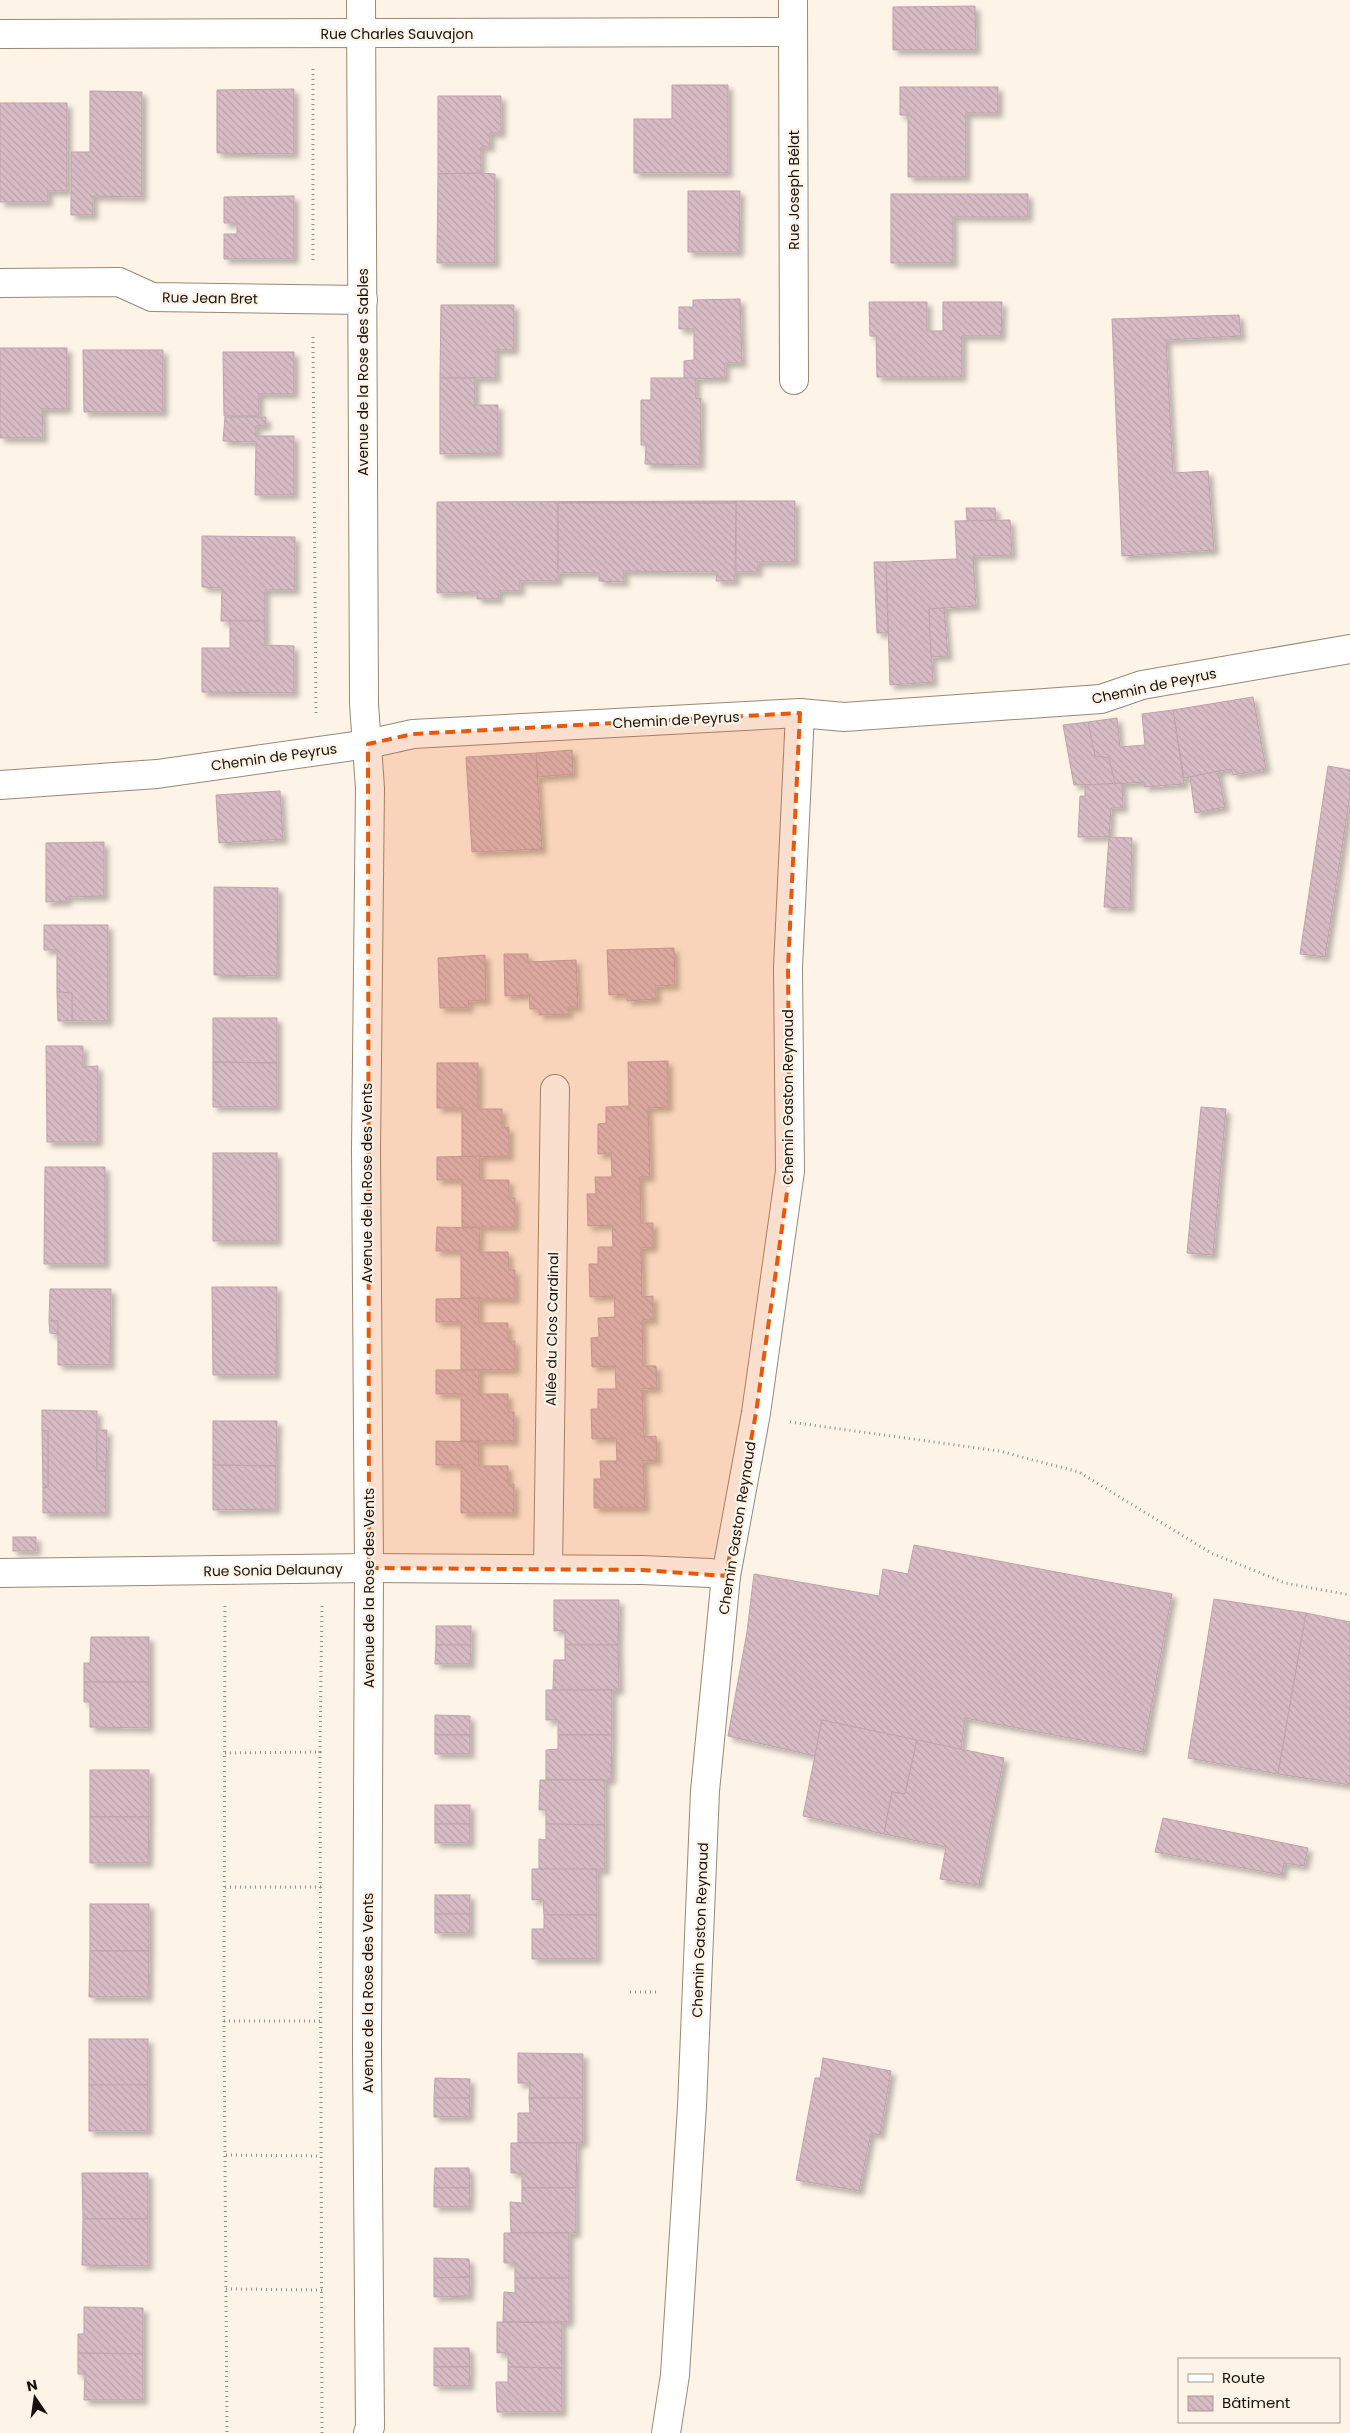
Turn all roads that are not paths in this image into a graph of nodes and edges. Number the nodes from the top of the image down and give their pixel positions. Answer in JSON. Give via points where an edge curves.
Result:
{"nodes":[{"id":1,"x":361,"y":0,"type":"edge"},
{"id":2,"x":793,"y":0,"type":"edge"},
{"id":3,"x":794,"y":32,"type":"junction"},
{"id":4,"x":0,"y":34,"type":"edge"},
{"id":5,"x":361,"y":34,"type":"junction"},
{"id":6,"x":0,"y":283,"type":"edge"},
{"id":7,"x":363,"y":300,"type":"junction"},
{"id":8,"x":794,"y":380,"type":"dead end"},
{"id":9,"x":1350,"y":649,"type":"edge"},
{"id":10,"x":800,"y":713,"type":"junction"},
{"id":11,"x":368,"y":744,"type":"junction"},
{"id":12,"x":0,"y":785,"type":"edge"},
{"id":13,"x":555,"y":1089,"type":"dead end"},
{"id":14,"x":369,"y":1568,"type":"junction"},
{"id":15,"x":548,"y":1569,"type":"junction"},
{"id":16,"x":0,"y":1573,"type":"edge"},
{"id":17,"x":726,"y":1576,"type":"junction"},
{"id":18,"x":368,"y":2433,"type":"edge"},
{"id":19,"x":666,"y":2433,"type":"edge"}],
"edges":[{"from":1,"to":5,"type":"street","name":"Avenue de la Rose des Sables"},
{"from":2,"to":3,"type":"street","name":"Rue Joseph Bélat"},
{"from":3,"to":5,"type":"street","name":"Rue Charles Sauvajon"},
{"from":3,"to":8,"type":"street","name":"Rue Joseph Bélat"},
{"from":4,"to":5,"type":"street","name":"Rue Charles Sauvajon"},
{"from":5,"to":7,"type":"street","name":"Avenue de la Rose des Sables"},
{"from":6,"to":7,"type":"street","name":"Rue Jean Bret","via":[[119,282],[152,297]]},
{"from":7,"to":11,"type":"street","name":"Avenue de la Rose des Sables","via":[[364,694]]},
{"from":9,"to":10,"type":"street","name":"Chemin de Peyrus","via":[[1142,685],[1101,699],[844,717]]},
{"from":10,"to":11,"type":"street","name":"Chemin de Peyrus","via":[[413,734]]},
{"from":10,"to":17,"type":"street","name":"Chemin Gaston Reynaud","via":[[788,968],[790,1171],[756,1412]]},
{"from":11,"to":12,"type":"street","name":"Chemin de Peyrus","via":[[157,774]]},
{"from":11,"to":14,"type":"street","name":"Avenue de la Rose des Vents","via":[[366,1160]]},
{"from":13,"to":15,"type":"street","name":"Allée du Clos Cardinal"},
{"from":14,"to":15,"type":"street","name":"Rue Sonia Delaunay"},
{"from":14,"to":16,"type":"street","name":"Rue Sonia Delaunay"},
{"from":14,"to":18,"type":"street","name":"Avenue de la Rose des Vents"},
{"from":15,"to":17,"type":"street","name":"Rue Sonia Delaunay"},
{"from":17,"to":19,"type":"street","name":"Chemin Gaston Reynaud","via":[[705,1790],[692,2115],[675,2375]]}]}
